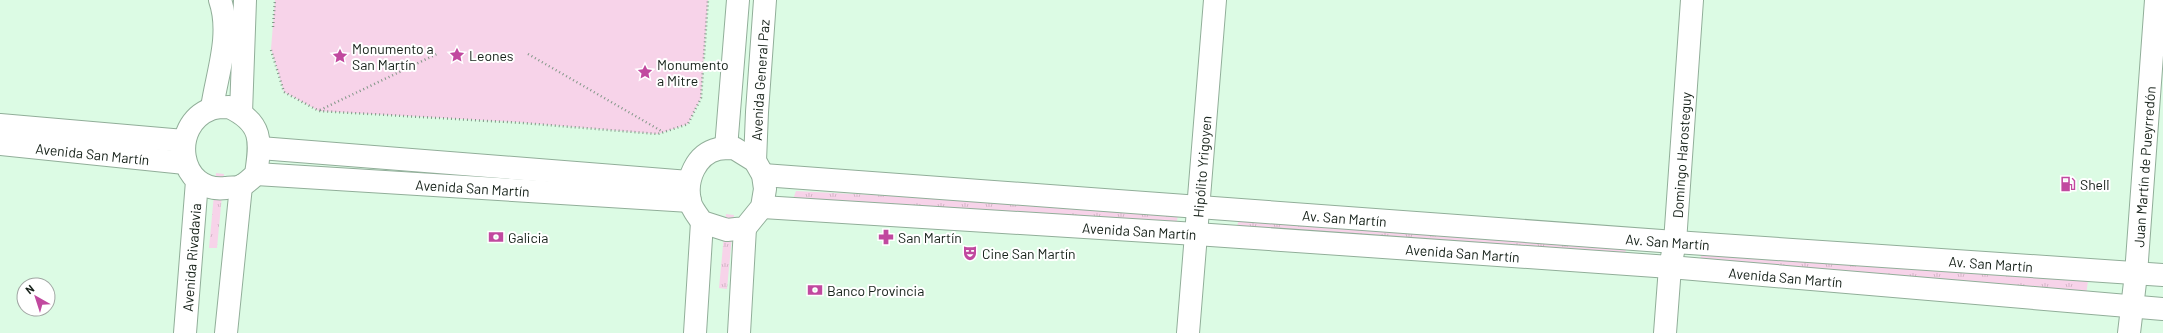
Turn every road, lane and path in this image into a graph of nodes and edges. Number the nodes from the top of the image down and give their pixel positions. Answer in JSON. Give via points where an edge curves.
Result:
{"nodes":[{"id":1,"x":220,"y":0,"type":"edge"},
{"id":2,"x":245,"y":0,"type":"edge"},
{"id":3,"x":275,"y":0,"type":"edge"},
{"id":4,"x":708,"y":0,"type":"edge"},
{"id":5,"x":738,"y":0,"type":"edge"},
{"id":6,"x":765,"y":0,"type":"edge"},
{"id":7,"x":1215,"y":0,"type":"edge"},
{"id":8,"x":1692,"y":0,"type":"edge"},
{"id":9,"x":2156,"y":0,"type":"edge"},
{"id":10,"x":273,"y":28,"type":"dead end"},
{"id":11,"x":272,"y":42,"type":"dead end"},
{"id":12,"x":437,"y":54,"type":"dead end"},
{"id":13,"x":528,"y":54,"type":"dead end"},
{"id":14,"x":212,"y":108,"type":"junction"},
{"id":15,"x":319,"y":111,"type":"junction"},
{"id":16,"x":241,"y":113,"type":"junction"},
{"id":17,"x":0,"y":125,"type":"edge"},
{"id":18,"x":663,"y":132,"type":"junction"},
{"id":19,"x":184,"y":141,"type":"junction"},
{"id":20,"x":0,"y":144,"type":"edge"},
{"id":21,"x":260,"y":148,"type":"junction"},
{"id":22,"x":726,"y":148,"type":"junction"},
{"id":23,"x":759,"y":168,"type":"junction"},
{"id":24,"x":191,"y":172,"type":"junction"},
{"id":25,"x":248,"y":180,"type":"junction"},
{"id":26,"x":689,"y":192,"type":"junction"},
{"id":27,"x":762,"y":207,"type":"junction"},
{"id":28,"x":1199,"y":207,"type":"junction"},
{"id":29,"x":702,"y":222,"type":"junction"},
{"id":30,"x":746,"y":228,"type":"junction"},
{"id":31,"x":1196,"y":234,"type":"junction"},
{"id":32,"x":1674,"y":242,"type":"junction"},
{"id":33,"x":1670,"y":267,"type":"junction"},
{"id":34,"x":2136,"y":274,"type":"junction"},
{"id":35,"x":2163,"y":275,"type":"edge"},
{"id":36,"x":2131,"y":307,"type":"junction"},
{"id":37,"x":2163,"y":309,"type":"edge"},
{"id":38,"x":185,"y":333,"type":"edge"},
{"id":39,"x":226,"y":333,"type":"edge"},
{"id":40,"x":695,"y":333,"type":"edge"},
{"id":41,"x":739,"y":333,"type":"edge"},
{"id":42,"x":1188,"y":333,"type":"edge"},
{"id":43,"x":1665,"y":333,"type":"edge"},
{"id":44,"x":2129,"y":333,"type":"edge"}],
"edges":[{"from":1,"to":14,"type":"main road","via":[[224,13],[225,48]]},
{"from":2,"to":16,"type":"main road"},
{"from":3,"to":10,"type":"path"},
{"from":4,"to":18,"type":"path","via":[[701,98],[688,124]]},
{"from":5,"to":22,"type":"main road","name":"Avenida General Paz"},
{"from":6,"to":23,"type":"main road","name":"Avenida General Paz","via":[[757,112]]},
{"from":7,"to":28,"type":"main road","name":"Hipólito Yrigoyen"},
{"from":8,"to":32,"type":"main road","name":"Domingo Harosteguy"},
{"from":9,"to":34,"type":"main road","name":"Juan Martín de Pueyrredón"},
{"from":11,"to":15,"type":"path","via":[[271,49],[284,92]]},
{"from":12,"to":15,"type":"path"},
{"from":13,"to":18,"type":"path"},
{"from":14,"to":16,"type":"main road","via":[[229,107]]},
{"from":14,"to":19,"type":"main road","via":[[200,114],[190,125]]},
{"from":15,"to":18,"type":"path","via":[[658,134]]},
{"from":16,"to":21,"type":"main road","via":[[250,120],[258,134]]},
{"from":17,"to":19,"type":"main road","name":"Avenida San Martín"},
{"from":19,"to":24,"type":"main road"},
{"from":20,"to":24,"type":"main road","name":"Avenida San Martín"},
{"from":21,"to":25,"type":"main road"},
{"from":21,"to":26,"type":"main road","name":"Avenida San Martín"},
{"from":22,"to":23,"type":"main road","via":[[734,148]]},
{"from":22,"to":26,"type":"main road","via":[[717,149],[695,166]]},
{"from":23,"to":27,"type":"main road","via":[[765,189]]},
{"from":23,"to":28,"type":"main road","name":"Avenida San Martín"},
{"from":24,"to":25,"type":"main road","via":[[222,188]]},
{"from":24,"to":38,"type":"main road","name":"Avenida Rivadavia"},
{"from":25,"to":26,"type":"main road","name":"Avenida San Martín"},
{"from":25,"to":39,"type":"main road"},
{"from":26,"to":29,"type":"main road"},
{"from":27,"to":30,"type":"main road"},
{"from":27,"to":31,"type":"main road","name":"Avenida San Martín"},
{"from":28,"to":31,"type":"main road","name":"Hipólito Yrigoyen"},
{"from":28,"to":32,"type":"main road","name":"Av. San Martín"},
{"from":29,"to":30,"type":"main road","via":[[727,230]]},
{"from":29,"to":40,"type":"main road"},
{"from":30,"to":41,"type":"main road"},
{"from":31,"to":33,"type":"main road","name":"Avenida San Martín"},
{"from":31,"to":42,"type":"main road","name":"Hipólito Yrigoyen"},
{"from":32,"to":33,"type":"main road","name":"Domingo Harosteguy"},
{"from":32,"to":34,"type":"main road","name":"Av. San Martín"},
{"from":33,"to":36,"type":"main road","name":"Avenida San Martín"},
{"from":33,"to":43,"type":"main road","name":"Domingo Harosteguy"},
{"from":34,"to":35,"type":"main road"},
{"from":34,"to":36,"type":"main road","name":"Juan Martín de Pueyrredón"},
{"from":36,"to":37,"type":"main road","name":"Avenida San Martín"},
{"from":36,"to":44,"type":"main road","name":"Juan Martín de Pueyrredón"}]}
